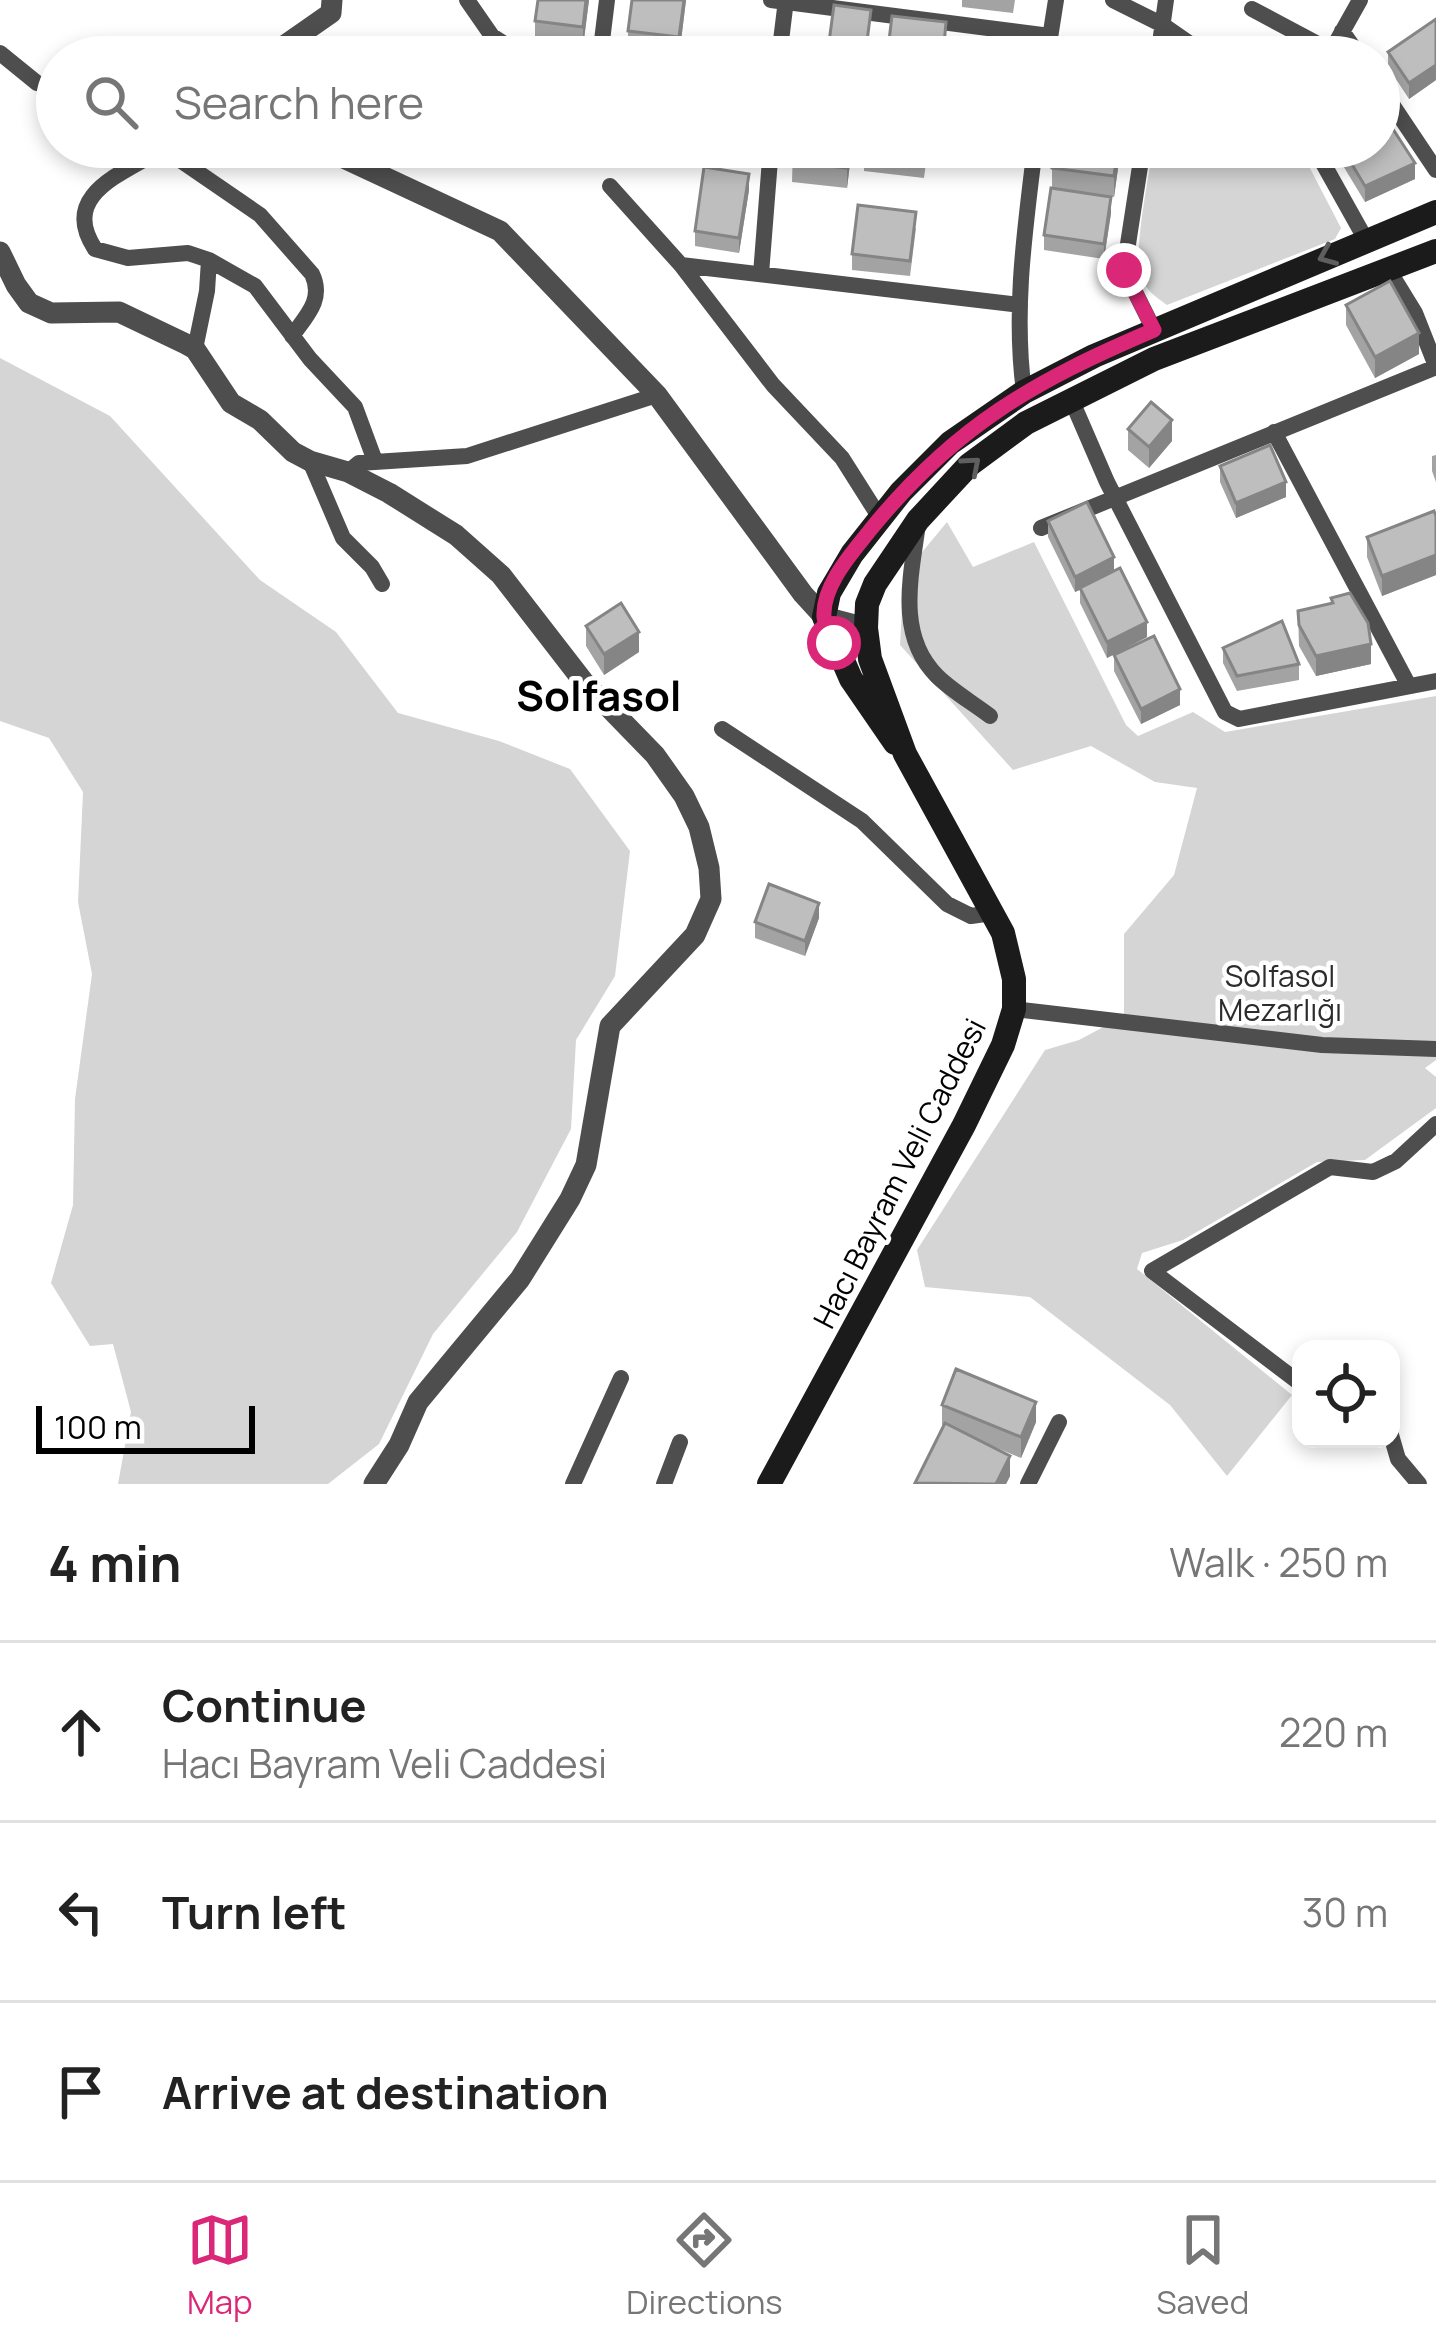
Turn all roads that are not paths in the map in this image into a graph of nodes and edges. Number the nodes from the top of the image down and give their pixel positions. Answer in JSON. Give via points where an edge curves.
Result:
{"nodes":[{"id":1,"x":332,"y":0,"type":"edge"},
{"id":2,"x":467,"y":0,"type":"edge"},
{"id":3,"x":607,"y":0,"type":"edge"},
{"id":4,"x":771,"y":0,"type":"edge"},
{"id":5,"x":1056,"y":0,"type":"edge"},
{"id":6,"x":1113,"y":0,"type":"edge"},
{"id":7,"x":1166,"y":0,"type":"edge"},
{"id":8,"x":1360,"y":0,"type":"edge"},
{"id":9,"x":786,"y":1,"type":"edge"},
{"id":10,"x":1252,"y":9,"type":"dead end"},
{"id":11,"x":1163,"y":25,"type":"junction"},
{"id":12,"x":1342,"y":31,"type":"junction"},
{"id":13,"x":298,"y":36,"type":"edge"},
{"id":14,"x":492,"y":36,"type":"edge"},
{"id":15,"x":603,"y":36,"type":"edge"},
{"id":16,"x":782,"y":36,"type":"edge"},
{"id":17,"x":1050,"y":36,"type":"joint"},
{"id":18,"x":1161,"y":36,"type":"edge"},
{"id":19,"x":1179,"y":36,"type":"edge"},
{"id":20,"x":1298,"y":36,"type":"edge"},
{"id":21,"x":1339,"y":36,"type":"edge"},
{"id":22,"x":1345,"y":36,"type":"edge"},
{"id":23,"x":0,"y":53,"type":"edge"},
{"id":24,"x":36,"y":82,"type":"edge"},
{"id":25,"x":1400,"y":116,"type":"edge"},
{"id":26,"x":131,"y":168,"type":"edge"},
{"id":27,"x":191,"y":168,"type":"edge"},
{"id":28,"x":366,"y":168,"type":"edge"},
{"id":29,"x":769,"y":168,"type":"edge"},
{"id":30,"x":1034,"y":168,"type":"edge"},
{"id":31,"x":1140,"y":168,"type":"edge"},
{"id":32,"x":1326,"y":168,"type":"edge"},
{"id":33,"x":1436,"y":170,"type":"edge"},
{"id":34,"x":610,"y":186,"type":"dead end"},
{"id":35,"x":1436,"y":212,"type":"edge"},
{"id":36,"x":1366,"y":240,"type":"junction"},
{"id":37,"x":1436,"y":251,"type":"edge"},
{"id":38,"x":0,"y":252,"type":"edge"},
{"id":39,"x":208,"y":260,"type":"junction"},
{"id":40,"x":681,"y":265,"type":"junction"},
{"id":41,"x":1388,"y":269,"type":"junction"},
{"id":42,"x":760,"y":274,"type":"junction"},
{"id":43,"x":1020,"y":305,"type":"junction"},
{"id":44,"x":1154,"y":330,"type":"junction"},
{"id":45,"x":292,"y":335,"type":"junction"},
{"id":46,"x":195,"y":349,"type":"junction"},
{"id":47,"x":1436,"y":367,"type":"edge"},
{"id":48,"x":1024,"y":392,"type":"junction"},
{"id":49,"x":657,"y":395,"type":"junction"},
{"id":50,"x":1071,"y":399,"type":"junction"},
{"id":51,"x":1274,"y":432,"type":"junction"},
{"id":52,"x":310,"y":461,"type":"junction"},
{"id":53,"x":375,"y":461,"type":"junction"},
{"id":54,"x":348,"y":472,"type":"junction"},
{"id":55,"x":1115,"y":498,"type":"junction"},
{"id":56,"x":880,"y":518,"type":"junction"},
{"id":57,"x":918,"y":520,"type":"junction"},
{"id":58,"x":1041,"y":528,"type":"dead end"},
{"id":59,"x":382,"y":584,"type":"dead end"},
{"id":60,"x":824,"y":617,"type":"junction"},
{"id":61,"x":866,"y":628,"type":"junction"},
{"id":62,"x":1436,"y":681,"type":"edge"},
{"id":63,"x":1409,"y":686,"type":"junction"},
{"id":64,"x":990,"y":716,"type":"dead end"},
{"id":65,"x":722,"y":729,"type":"dead end"},
{"id":66,"x":904,"y":754,"type":"junction"},
{"id":67,"x":992,"y":913,"type":"junction"},
{"id":68,"x":1014,"y":1009,"type":"junction"},
{"id":69,"x":1436,"y":1049,"type":"edge"},
{"id":70,"x":1436,"y":1124,"type":"edge"},
{"id":71,"x":1292,"y":1377,"type":"edge"},
{"id":72,"x":621,"y":1378,"type":"dead end"},
{"id":73,"x":1059,"y":1421,"type":"dead end"},
{"id":74,"x":680,"y":1442,"type":"dead end"},
{"id":75,"x":1395,"y":1448,"type":"edge"},
{"id":76,"x":374,"y":1484,"type":"edge"},
{"id":77,"x":573,"y":1484,"type":"edge"},
{"id":78,"x":664,"y":1484,"type":"edge"},
{"id":79,"x":769,"y":1484,"type":"edge"},
{"id":80,"x":1028,"y":1484,"type":"edge"},
{"id":81,"x":1419,"y":1484,"type":"edge"}],
"edges":[{"from":1,"to":13,"type":"street","via":[[331,13]]},
{"from":2,"to":14,"type":"street"},
{"from":3,"to":15,"type":"street"},
{"from":4,"to":9,"type":"street"},
{"from":5,"to":17,"type":"street"},
{"from":6,"to":11,"type":"street"},
{"from":7,"to":11,"type":"street"},
{"from":8,"to":12,"type":"street"},
{"from":9,"to":16,"type":"street"},
{"from":9,"to":17,"type":"street"},
{"from":10,"to":20,"type":"street"},
{"from":11,"to":18,"type":"street"},
{"from":11,"to":19,"type":"street"},
{"from":12,"to":21,"type":"street"},
{"from":12,"to":22,"type":"street"},
{"from":23,"to":24,"type":"street"},
{"from":25,"to":33,"type":"street"},
{"from":26,"to":39,"type":"street","via":[[90,196],[82,216],[95,249]]},
{"from":27,"to":45,"type":"street","via":[[260,215],[312,274],[316,302]]},
{"from":28,"to":49,"type":"street","via":[[500,231]]},
{"from":29,"to":42,"type":"street"},
{"from":30,"to":43,"type":"street"},
{"from":31,"to":44,"type":"street","via":[[1124,270]]},
{"from":32,"to":36,"type":"street"},
{"from":34,"to":40,"type":"street"},
{"from":35,"to":36,"type":"main road"},
{"from":36,"to":44,"type":"main road","one_way":true},
{"from":37,"to":41,"type":"main road"},
{"from":38,"to":46,"type":"street","via":[[29,303],[51,313],[119,312]]},
{"from":39,"to":45,"type":"street","via":[[255,286]]},
{"from":39,"to":46,"type":"street"},
{"from":40,"to":42,"type":"street"},
{"from":40,"to":56,"type":"street","via":[[773,385],[842,458]]},
{"from":41,"to":47,"type":"street"},
{"from":41,"to":50,"type":"main road"},
{"from":42,"to":43,"type":"street"},
{"from":43,"to":48,"type":"street"},
{"from":44,"to":48,"type":"main road"},
{"from":45,"to":53,"type":"street","via":[[355,407]]},
{"from":46,"to":52,"type":"street","via":[[231,403]]},
{"from":47,"to":51,"type":"street"},
{"from":48,"to":56,"type":"main road","via":[[950,443]]},
{"from":49,"to":53,"type":"street","via":[[467,456]]},
{"from":49,"to":60,"type":"street"},
{"from":50,"to":55,"type":"street"},
{"from":57,"to":50,"type":"main road","one_way":true,"via":[[969,465]]},
{"from":51,"to":55,"type":"street"},
{"from":51,"to":63,"type":"street"},
{"from":52,"to":54,"type":"street"},
{"from":52,"to":59,"type":"street","via":[[343,538]]},
{"from":53,"to":54,"type":"street"},
{"from":54,"to":76,"type":"street","via":[[479,554],[656,754],[699,827],[711,899],[694,935],[610,1026],[586,1165],[547,1241],[418,1402]]},
{"from":55,"to":58,"type":"street"},
{"from":55,"to":63,"type":"street","via":[[1225,712],[1239,718]]},
{"from":56,"to":60,"type":"main road","via":[[839,573]]},
{"from":57,"to":61,"type":"main road","via":[[874,584]]},
{"from":57,"to":64,"type":"street","via":[[913,643],[936,676]]},
{"from":60,"to":61,"type":"street"},
{"from":60,"to":66,"type":"main road","via":[[851,679]]},
{"from":61,"to":66,"type":"main road"},
{"from":62,"to":63,"type":"street"},
{"from":65,"to":67,"type":"street","via":[[862,821],[947,904],[971,916]]},
{"from":66,"to":67,"type":"main road","name":"Hacı Bayram Veli Caddesi"},
{"from":67,"to":68,"type":"main road","name":"Hacı Bayram Veli Caddesi","via":[[1011,957]]},
{"from":68,"to":69,"type":"street","via":[[1322,1046]]},
{"from":68,"to":79,"type":"main road","name":"Hacı Bayram Veli Caddesi","via":[[964,1125]]},
{"from":70,"to":71,"type":"street","via":[[1396,1161],[1373,1172],[1330,1167],[1153,1271]]},
{"from":72,"to":77,"type":"street"},
{"from":73,"to":80,"type":"street"},
{"from":74,"to":78,"type":"street"},
{"from":75,"to":81,"type":"street"}]}
